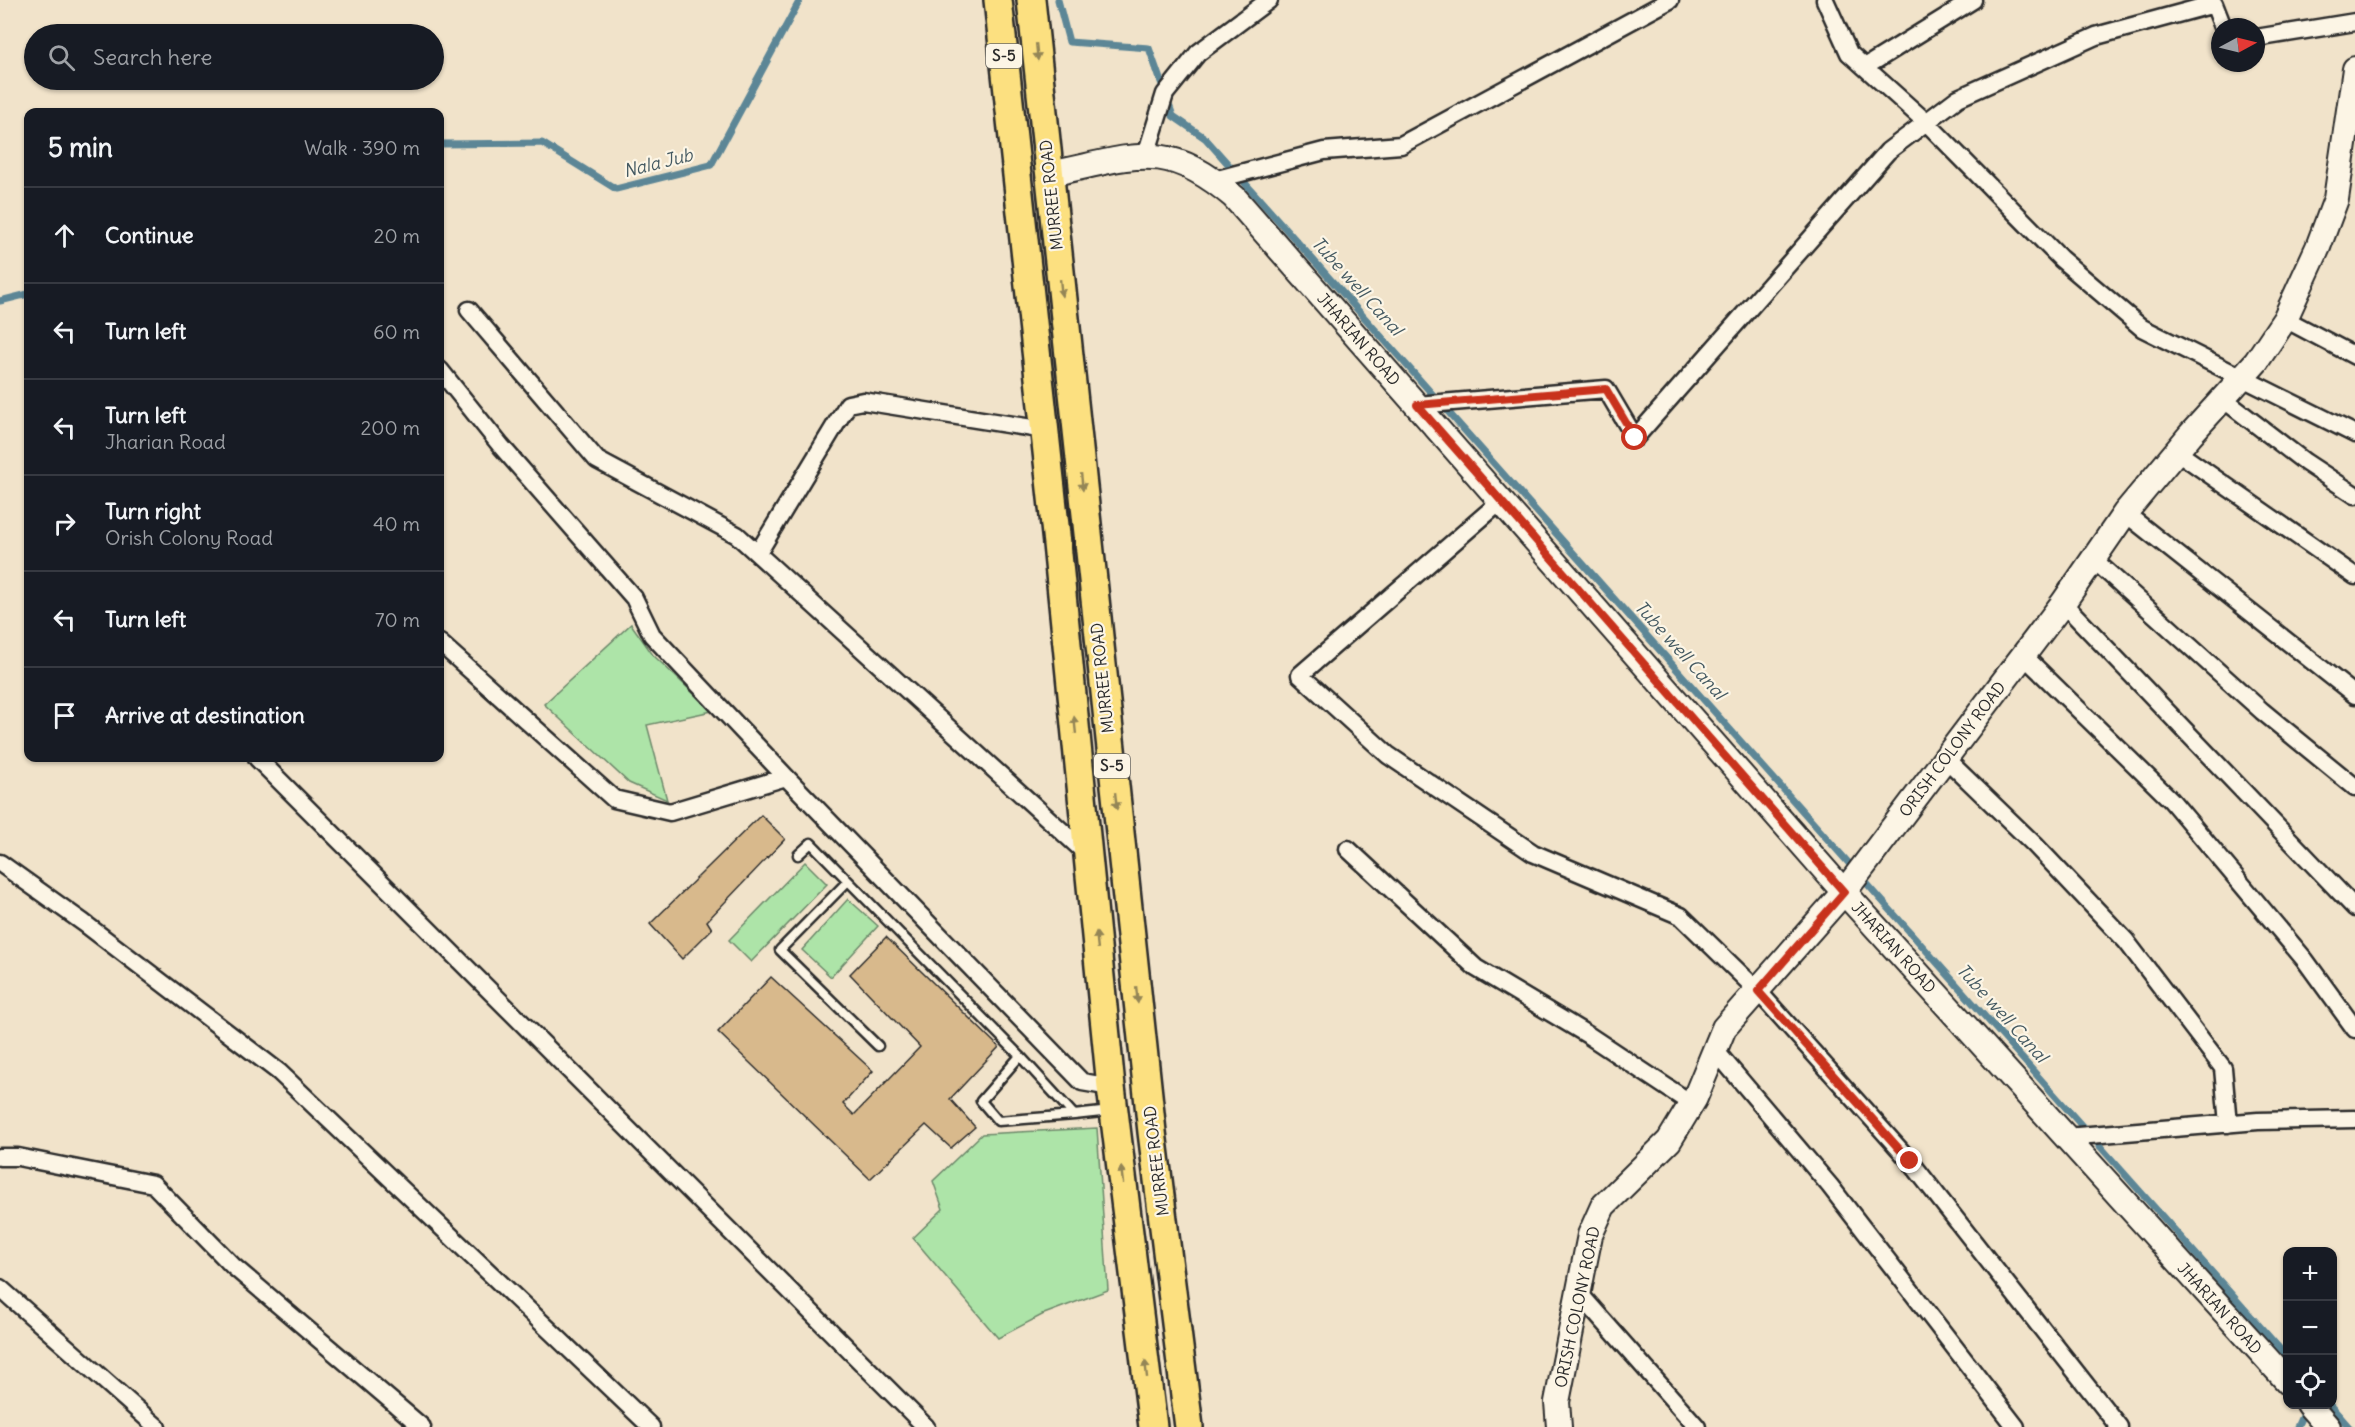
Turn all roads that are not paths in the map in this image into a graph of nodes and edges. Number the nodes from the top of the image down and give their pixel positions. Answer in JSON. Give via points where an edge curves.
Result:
{"nodes":[{"id":1,"x":998,"y":0,"type":"edge"},
{"id":2,"x":1031,"y":0,"type":"edge"},
{"id":3,"x":1269,"y":0,"type":"edge"},
{"id":4,"x":1670,"y":0,"type":"edge"},
{"id":5,"x":1825,"y":0,"type":"edge"},
{"id":6,"x":1973,"y":0,"type":"edge"},
{"id":7,"x":2219,"y":18,"type":"edge"},
{"id":8,"x":2355,"y":22,"type":"edge"},
{"id":9,"x":2265,"y":37,"type":"edge"},
{"id":10,"x":1865,"y":67,"type":"junction"},
{"id":11,"x":2355,"y":69,"type":"edge"},
{"id":12,"x":1926,"y":122,"type":"junction"},
{"id":13,"x":1146,"y":155,"type":"junction"},
{"id":14,"x":1049,"y":174,"type":"junction"},
{"id":15,"x":2348,"y":179,"type":"edge"},
{"id":16,"x":1214,"y":180,"type":"junction"},
{"id":17,"x":469,"y":310,"type":"dead end"},
{"id":18,"x":2285,"y":319,"type":"junction"},
{"id":19,"x":2355,"y":356,"type":"edge"},
{"id":20,"x":444,"y":375,"type":"edge"},
{"id":21,"x":2242,"y":378,"type":"junction"},
{"id":22,"x":2223,"y":399,"type":"junction"},
{"id":23,"x":1417,"y":405,"type":"junction"},
{"id":24,"x":1045,"y":430,"type":"junction"},
{"id":25,"x":2355,"y":434,"type":"edge"},
{"id":26,"x":2176,"y":451,"type":"junction"},
{"id":27,"x":2355,"y":495,"type":"edge"},
{"id":28,"x":1502,"y":501,"type":"junction"},
{"id":29,"x":2125,"y":513,"type":"junction"},
{"id":30,"x":1088,"y":540,"type":"junction"},
{"id":31,"x":1057,"y":544,"type":"junction"},
{"id":32,"x":758,"y":553,"type":"junction"},
{"id":33,"x":2093,"y":559,"type":"junction"},
{"id":34,"x":2355,"y":576,"type":"edge"},
{"id":35,"x":2063,"y":603,"type":"junction"},
{"id":36,"x":444,"y":647,"type":"edge"},
{"id":37,"x":2023,"y":655,"type":"junction"},
{"id":38,"x":2355,"y":695,"type":"edge"},
{"id":39,"x":1945,"y":758,"type":"junction"},
{"id":40,"x":260,"y":762,"type":"edge"},
{"id":41,"x":786,"y":777,"type":"junction"},
{"id":42,"x":2355,"y":787,"type":"edge"},
{"id":43,"x":1348,"y":849,"type":"dead end"},
{"id":44,"x":798,"y":855,"type":"dead end"},
{"id":45,"x":1088,"y":855,"type":"junction"},
{"id":46,"x":0,"y":863,"type":"edge"},
{"id":47,"x":848,"y":881,"type":"junction"},
{"id":48,"x":1844,"y":892,"type":"junction"},
{"id":49,"x":2355,"y":908,"type":"edge"},
{"id":50,"x":1758,"y":991,"type":"junction"},
{"id":51,"x":2355,"y":1029,"type":"edge"},
{"id":52,"x":878,"y":1046,"type":"dead end"},
{"id":53,"x":1714,"y":1049,"type":"junction"},
{"id":54,"x":1020,"y":1056,"type":"junction"},
{"id":55,"x":1112,"y":1099,"type":"junction"},
{"id":56,"x":1692,"y":1104,"type":"junction"},
{"id":57,"x":1074,"y":1115,"type":"junction"},
{"id":58,"x":2355,"y":1119,"type":"edge"},
{"id":59,"x":2228,"y":1124,"type":"junction"},
{"id":60,"x":2066,"y":1137,"type":"junction"},
{"id":61,"x":0,"y":1156,"type":"edge"},
{"id":62,"x":1170,"y":1277,"type":"junction"},
{"id":63,"x":1136,"y":1282,"type":"junction"},
{"id":64,"x":0,"y":1288,"type":"edge"},
{"id":65,"x":1578,"y":1292,"type":"junction"},
{"id":66,"x":2283,"y":1376,"type":"edge"},
{"id":67,"x":2312,"y":1409,"type":"edge"},
{"id":68,"x":157,"y":1427,"type":"edge"},
{"id":69,"x":422,"y":1427,"type":"edge"},
{"id":70,"x":651,"y":1427,"type":"edge"},
{"id":71,"x":926,"y":1427,"type":"edge"},
{"id":72,"x":1153,"y":1427,"type":"edge"},
{"id":73,"x":1189,"y":1427,"type":"edge"},
{"id":74,"x":1559,"y":1427,"type":"edge"},
{"id":75,"x":1697,"y":1427,"type":"edge"},
{"id":76,"x":2016,"y":1427,"type":"edge"},
{"id":77,"x":2120,"y":1427,"type":"edge"},
{"id":78,"x":2328,"y":1427,"type":"edge"}],
"edges":[{"from":1,"to":24,"type":"main road","name":"MURREE ROAD","number":"S-5"},
{"from":2,"to":14,"type":"main road","name":"MURREE ROAD","number":"S-5","one_way":true},
{"from":3,"to":13,"type":"street","via":[[1198,53],[1166,94]]},
{"from":4,"to":16,"type":"street","via":[[1401,145],[1324,150]]},
{"from":5,"to":10,"type":"street","via":[[1849,53]]},
{"from":6,"to":10,"type":"street"},
{"from":7,"to":12,"type":"street","via":[[2214,4],[2096,36],[1958,98]]},
{"from":8,"to":9,"type":"street"},
{"from":10,"to":12,"type":"street"},
{"from":11,"to":15,"type":"main road","name":"ORISH COLONY ROAD"},
{"from":12,"to":21,"type":"street","via":[[2061,259],[2142,328]]},
{"from":12,"to":23,"type":"street","via":[[1888,151],[1635,438],[1606,389]]},
{"from":13,"to":14,"type":"main road","name":"JHARIAN ROAD"},
{"from":13,"to":16,"type":"main road","name":"JHARIAN ROAD","via":[[1171,158]]},
{"from":14,"to":30,"type":"main road","name":"MURREE ROAD","number":"S-5","one_way":true},
{"from":15,"to":18,"type":"main road","name":"ORISH COLONY ROAD"},
{"from":16,"to":23,"type":"main road","name":"JHARIAN ROAD","via":[[1234,196]]},
{"from":17,"to":32,"type":"street","via":[[597,460],[737,535]]},
{"from":18,"to":19,"type":"street"},
{"from":18,"to":21,"type":"main road","name":"ORISH COLONY ROAD"},
{"from":20,"to":41,"type":"street","via":[[634,598],[652,635]]},
{"from":21,"to":22,"type":"main road","name":"ORISH COLONY ROAD"},
{"from":21,"to":25,"type":"street"},
{"from":22,"to":26,"type":"main road","name":"ORISH COLONY ROAD"},
{"from":22,"to":27,"type":"street"},
{"from":23,"to":28,"type":"main road","name":"JHARIAN ROAD"},
{"from":24,"to":31,"type":"main road","name":"MURREE ROAD","number":"S-5"},
{"from":24,"to":32,"type":"street","via":[[862,401],[848,404]]},
{"from":26,"to":29,"type":"main road","name":"ORISH COLONY ROAD"},
{"from":26,"to":34,"type":"street"},
{"from":28,"to":48,"type":"main road","name":"JHARIAN ROAD"},
{"from":28,"to":50,"type":"street","via":[[1300,675],[1388,755],[1533,852],[1681,916]]},
{"from":29,"to":33,"type":"main road","name":"ORISH COLONY ROAD"},
{"from":29,"to":38,"type":"street"},
{"from":30,"to":31,"type":"main road"},
{"from":30,"to":62,"type":"main road","name":"MURREE ROAD","number":"S-5","one_way":true},
{"from":45,"to":31,"type":"main road","name":"MURREE ROAD","number":"S-5","one_way":true},
{"from":32,"to":45,"type":"street"},
{"from":33,"to":35,"type":"main road","name":"ORISH COLONY ROAD"},
{"from":33,"to":42,"type":"street","via":[[2262,711]]},
{"from":35,"to":37,"type":"main road","name":"ORISH COLONY ROAD"},
{"from":35,"to":49,"type":"street"},
{"from":36,"to":41,"type":"street","via":[[614,799],[670,812]]},
{"from":37,"to":39,"type":"main road","name":"ORISH COLONY ROAD"},
{"from":37,"to":51,"type":"street","via":[[2171,800],[2305,960]]},
{"from":39,"to":48,"type":"main road","name":"ORISH COLONY ROAD"},
{"from":39,"to":59,"type":"street","via":[[2126,941],[2223,1068]]},
{"from":40,"to":71,"type":"street"},
{"from":41,"to":55,"type":"street","via":[[1082,1082]]},
{"from":43,"to":56,"type":"street","via":[[1476,968]]},
{"from":44,"to":47,"type":"lane","via":[[811,843]]},
{"from":55,"to":45,"type":"main road","name":"MURREE ROAD","number":"S-5","one_way":true},
{"from":46,"to":70,"type":"street","via":[[279,1072]]},
{"from":47,"to":52,"type":"lane","via":[[780,950]]},
{"from":47,"to":54,"type":"lane"},
{"from":48,"to":50,"type":"main road","name":"ORISH COLONY ROAD"},
{"from":48,"to":60,"type":"main road","name":"JHARIAN ROAD"},
{"from":50,"to":53,"type":"main road","name":"ORISH COLONY ROAD","via":[[1724,1028]]},
{"from":50,"to":77,"type":"street","via":[[1910,1161]]},
{"from":53,"to":56,"type":"main road","name":"ORISH COLONY ROAD"},
{"from":53,"to":76,"type":"street","via":[[1830,1186]]},
{"from":54,"to":57,"type":"lane"},
{"from":54,"to":57,"type":"lane","via":[[981,1101],[998,1121]]},
{"from":55,"to":57,"type":"lane"},
{"from":63,"to":55,"type":"main road","name":"MURREE ROAD","number":"S-5","one_way":true},
{"from":56,"to":65,"type":"main road","name":"ORISH COLONY ROAD","via":[[1668,1140],[1603,1206],[1590,1235]]},
{"from":58,"to":59,"type":"street"},
{"from":59,"to":60,"type":"street"},
{"from":60,"to":66,"type":"main road","name":"JHARIAN ROAD"},
{"from":61,"to":69,"type":"street","via":[[153,1184],[233,1266]]},
{"from":62,"to":63,"type":"main road"},
{"from":62,"to":73,"type":"main road","name":"MURREE ROAD","number":"S-5"},
{"from":72,"to":63,"type":"main road","name":"MURREE ROAD","number":"S-5","one_way":true},
{"from":64,"to":68,"type":"street"},
{"from":65,"to":74,"type":"main road","name":"ORISH COLONY ROAD","via":[[1557,1402]]},
{"from":65,"to":75,"type":"street"},
{"from":67,"to":78,"type":"main road"}]}
